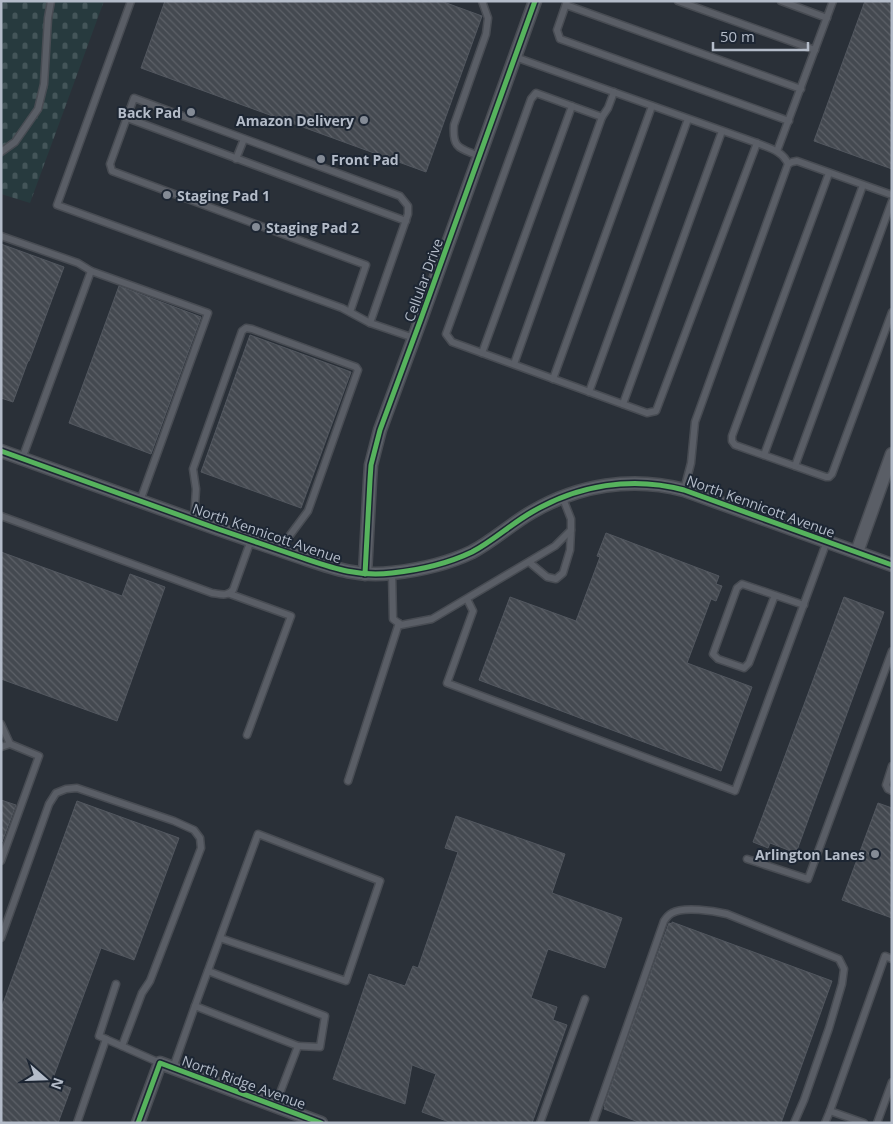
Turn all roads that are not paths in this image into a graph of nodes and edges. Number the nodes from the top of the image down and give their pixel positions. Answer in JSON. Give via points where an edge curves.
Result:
{"nodes":[{"id":1,"x":51,"y":1,"type":"edge"},
{"id":2,"x":132,"y":1,"type":"edge"},
{"id":3,"x":482,"y":1,"type":"edge"},
{"id":4,"x":535,"y":1,"type":"edge"},
{"id":5,"x":678,"y":1,"type":"edge"},
{"id":6,"x":781,"y":1,"type":"edge"},
{"id":7,"x":833,"y":1,"type":"edge"},
{"id":8,"x":567,"y":3,"type":"edge"},
{"id":9,"x":827,"y":18,"type":"junction"},
{"id":10,"x":815,"y":50,"type":"junction"},
{"id":11,"x":515,"y":57,"type":"junction"},
{"id":12,"x":801,"y":89,"type":"junction"},
{"id":13,"x":614,"y":92,"type":"junction"},
{"id":14,"x":572,"y":106,"type":"junction"},
{"id":15,"x":652,"y":106,"type":"junction"},
{"id":16,"x":602,"y":117,"type":"junction"},
{"id":17,"x":127,"y":118,"type":"junction"},
{"id":18,"x":688,"y":119,"type":"junction"},
{"id":19,"x":789,"y":121,"type":"junction"},
{"id":20,"x":722,"y":131,"type":"junction"},
{"id":21,"x":244,"y":139,"type":"junction"},
{"id":22,"x":757,"y":143,"type":"junction"},
{"id":23,"x":777,"y":151,"type":"junction"},
{"id":24,"x":1,"y":152,"type":"edge"},
{"id":25,"x":479,"y":156,"type":"junction"},
{"id":26,"x":236,"y":158,"type":"junction"},
{"id":27,"x":788,"y":164,"type":"junction"},
{"id":28,"x":829,"y":172,"type":"junction"},
{"id":29,"x":863,"y":184,"type":"junction"},
{"id":30,"x":892,"y":195,"type":"edge"},
{"id":31,"x":892,"y":201,"type":"edge"},
{"id":32,"x":406,"y":221,"type":"junction"},
{"id":33,"x":1,"y":236,"type":"edge"},
{"id":34,"x":91,"y":271,"type":"junction"},
{"id":35,"x":350,"y":312,"type":"junction"},
{"id":36,"x":892,"y":312,"type":"edge"},
{"id":37,"x":370,"y":323,"type":"junction"},
{"id":38,"x":414,"y":338,"type":"junction"},
{"id":39,"x":482,"y":353,"type":"junction"},
{"id":40,"x":514,"y":364,"type":"junction"},
{"id":41,"x":553,"y":378,"type":"junction"},
{"id":42,"x":589,"y":392,"type":"junction"},
{"id":43,"x":623,"y":404,"type":"junction"},
{"id":44,"x":1,"y":451,"type":"edge"},
{"id":45,"x":892,"y":454,"type":"edge"},
{"id":46,"x":764,"y":455,"type":"junction"},
{"id":47,"x":22,"y":459,"type":"junction"},
{"id":48,"x":795,"y":466,"type":"junction"},
{"id":49,"x":684,"y":490,"type":"junction"},
{"id":50,"x":562,"y":496,"type":"junction"},
{"id":51,"x":140,"y":501,"type":"junction"},
{"id":52,"x":1,"y":516,"type":"edge"},
{"id":53,"x":194,"y":520,"type":"junction"},
{"id":54,"x":571,"y":530,"type":"junction"},
{"id":55,"x":250,"y":540,"type":"junction"},
{"id":56,"x":827,"y":541,"type":"junction"},
{"id":57,"x":279,"y":550,"type":"junction"},
{"id":58,"x":857,"y":552,"type":"junction"},
{"id":59,"x":529,"y":562,"type":"junction"},
{"id":60,"x":892,"y":565,"type":"edge"},
{"id":61,"x":392,"y":573,"type":"junction"},
{"id":62,"x":365,"y":574,"type":"junction"},
{"id":63,"x":230,"y":594,"type":"junction"},
{"id":64,"x":775,"y":595,"type":"junction"},
{"id":65,"x":467,"y":599,"type":"junction"},
{"id":66,"x":804,"y":605,"type":"junction"},
{"id":67,"x":399,"y":624,"type":"junction"},
{"id":68,"x":892,"y":651,"type":"edge"},
{"id":69,"x":1,"y":724,"type":"edge"},
{"id":70,"x":247,"y":735,"type":"dead end"},
{"id":71,"x":10,"y":744,"type":"junction"},
{"id":72,"x":1,"y":747,"type":"edge"},
{"id":73,"x":892,"y":766,"type":"edge"},
{"id":74,"x":348,"y":781,"type":"dead end"},
{"id":75,"x":892,"y":791,"type":"edge"},
{"id":76,"x":747,"y":859,"type":"dead end"},
{"id":77,"x":1,"y":861,"type":"edge"},
{"id":78,"x":1,"y":938,"type":"edge"},
{"id":79,"x":220,"y":938,"type":"junction"},
{"id":80,"x":892,"y":958,"type":"edge"},
{"id":81,"x":208,"y":971,"type":"junction"},
{"id":82,"x":116,"y":984,"type":"dead end"},
{"id":83,"x":585,"y":999,"type":"dead end"},
{"id":84,"x":195,"y":1006,"type":"junction"},
{"id":85,"x":106,"y":1039,"type":"junction"},
{"id":86,"x":122,"y":1046,"type":"junction"},
{"id":87,"x":298,"y":1046,"type":"junction"},
{"id":88,"x":160,"y":1063,"type":"junction"},
{"id":89,"x":173,"y":1068,"type":"junction"},
{"id":90,"x":892,"y":1082,"type":"edge"},
{"id":91,"x":275,"y":1106,"type":"junction"},
{"id":92,"x":830,"y":1111,"type":"junction"},
{"id":93,"x":77,"y":1123,"type":"edge"},
{"id":94,"x":138,"y":1123,"type":"edge"},
{"id":95,"x":320,"y":1123,"type":"edge"},
{"id":96,"x":540,"y":1123,"type":"edge"},
{"id":97,"x":593,"y":1123,"type":"edge"},
{"id":98,"x":794,"y":1123,"type":"edge"},
{"id":99,"x":825,"y":1123,"type":"edge"},
{"id":100,"x":864,"y":1123,"type":"edge"},
{"id":101,"x":877,"y":1123,"type":"edge"}],
"edges":[{"from":1,"to":24,"type":"lane","via":[[44,84],[38,109],[15,142]]},
{"from":2,"to":35,"type":"lane","via":[[57,205]]},
{"from":3,"to":25,"type":"lane","via":[[488,18],[486,34],[454,125],[454,138],[460,148]]},
{"from":4,"to":11,"type":"street","name":"Cellular Drive"},
{"from":5,"to":10,"type":"lane"},
{"from":6,"to":9,"type":"lane"},
{"from":7,"to":9,"type":"lane"},
{"from":8,"to":12,"type":"lane"},
{"from":8,"to":19,"type":"lane","via":[[557,30],[560,40]]},
{"from":9,"to":10,"type":"lane"},
{"from":10,"to":12,"type":"lane"},
{"from":11,"to":13,"type":"lane"},
{"from":11,"to":25,"type":"street","name":"Cellular Drive"},
{"from":12,"to":19,"type":"lane"},
{"from":13,"to":15,"type":"lane"},
{"from":13,"to":16,"type":"lane"},
{"from":14,"to":16,"type":"lane"},
{"from":14,"to":39,"type":"lane"},
{"from":14,"to":39,"type":"lane","via":[[536,93],[531,99],[446,334],[452,342]]},
{"from":15,"to":18,"type":"lane"},
{"from":15,"to":41,"type":"lane"},
{"from":16,"to":40,"type":"lane"},
{"from":17,"to":21,"type":"lane","via":[[134,98]]},
{"from":17,"to":26,"type":"lane"},
{"from":17,"to":35,"type":"lane","via":[[110,164],[112,171],[366,265]]},
{"from":18,"to":20,"type":"lane"},
{"from":18,"to":42,"type":"lane"},
{"from":19,"to":23,"type":"lane"},
{"from":20,"to":22,"type":"lane"},
{"from":20,"to":43,"type":"lane"},
{"from":21,"to":26,"type":"lane"},
{"from":21,"to":32,"type":"lane","via":[[400,196],[408,206]]},
{"from":22,"to":23,"type":"lane"},
{"from":22,"to":43,"type":"lane","via":[[656,411],[647,413]]},
{"from":23,"to":27,"type":"lane"},
{"from":25,"to":38,"type":"street","name":"Cellular Drive"},
{"from":26,"to":32,"type":"lane"},
{"from":27,"to":28,"type":"lane","via":[[797,161]]},
{"from":27,"to":49,"type":"lane","via":[[695,422]]},
{"from":28,"to":29,"type":"lane"},
{"from":28,"to":46,"type":"lane","via":[[732,436],[735,444]]},
{"from":29,"to":30,"type":"lane"},
{"from":29,"to":46,"type":"lane"},
{"from":31,"to":48,"type":"lane"},
{"from":32,"to":37,"type":"lane"},
{"from":33,"to":34,"type":"lane","via":[[78,262]]},
{"from":34,"to":47,"type":"lane"},
{"from":34,"to":51,"type":"lane","via":[[208,313]]},
{"from":35,"to":37,"type":"lane"},
{"from":36,"to":48,"type":"lane","via":[[832,474],[826,477]]},
{"from":37,"to":38,"type":"lane"},
{"from":38,"to":62,"type":"street","name":"Cellular Drive","via":[[380,430],[371,465]]},
{"from":39,"to":40,"type":"lane"},
{"from":40,"to":41,"type":"lane"},
{"from":41,"to":42,"type":"lane"},
{"from":42,"to":43,"type":"lane"},
{"from":44,"to":47,"type":"street","name":"North Kennicott Avenue"},
{"from":45,"to":58,"type":"street"},
{"from":46,"to":48,"type":"lane"},
{"from":47,"to":51,"type":"street","name":"North Kennicott Avenue"},
{"from":49,"to":50,"type":"street","name":"North Kennicott Avenue","via":[[664,485],[626,484]]},
{"from":49,"to":56,"type":"street","name":"North Kennicott Avenue"},
{"from":50,"to":54,"type":"lane","via":[[571,519]]},
{"from":50,"to":61,"type":"street","name":"North Kennicott Avenue","via":[[469,553],[438,565]]},
{"from":51,"to":53,"type":"street","name":"North Kennicott Avenue"},
{"from":52,"to":63,"type":"lane","via":[[212,593]]},
{"from":53,"to":55,"type":"street","name":"North Kennicott Avenue"},
{"from":53,"to":57,"type":"lane","via":[[196,488],[193,469],[242,331],[252,329],[358,370],[308,510]]},
{"from":54,"to":59,"type":"lane","via":[[555,546]]},
{"from":54,"to":59,"type":"lane","via":[[570,550],[563,573],[556,579],[546,577]]},
{"from":55,"to":57,"type":"street","name":"North Kennicott Avenue"},
{"from":55,"to":63,"type":"lane"},
{"from":56,"to":58,"type":"street","name":"North Kennicott Avenue"},
{"from":56,"to":66,"type":"lane"},
{"from":57,"to":62,"type":"street","name":"North Kennicott Avenue","via":[[346,572]]},
{"from":58,"to":60,"type":"street","name":"North Kennicott Avenue"},
{"from":59,"to":65,"type":"lane"},
{"from":61,"to":62,"type":"street","name":"North Kennicott Avenue"},
{"from":61,"to":67,"type":"lane","via":[[393,619]]},
{"from":63,"to":70,"type":"lane","via":[[291,616]]},
{"from":64,"to":64,"type":"lane","via":[[742,584],[737,588],[713,654],[718,659],[744,668],[749,663]]},
{"from":64,"to":66,"type":"lane"},
{"from":65,"to":66,"type":"lane","via":[[473,611],[446,683],[735,791]]},
{"from":65,"to":67,"type":"lane","via":[[432,619]]},
{"from":67,"to":74,"type":"lane"},
{"from":68,"to":76,"type":"lane","via":[[808,879]]},
{"from":69,"to":71,"type":"lane"},
{"from":71,"to":72,"type":"lane"},
{"from":71,"to":77,"type":"lane","via":[[39,756]]},
{"from":73,"to":75,"type":"lane","via":[[886,785]]},
{"from":78,"to":86,"type":"lane","via":[[49,804],[56,793],[77,788],[194,830],[200,838],[201,848]]},
{"from":79,"to":79,"type":"lane","via":[[258,834],[380,881],[346,981]]},
{"from":79,"to":81,"type":"lane"},
{"from":80,"to":92,"type":"lane","via":[[885,956]]},
{"from":81,"to":84,"type":"lane"},
{"from":81,"to":87,"type":"lane","via":[[325,1016],[320,1046]]},
{"from":82,"to":85,"type":"lane","via":[[99,1036]]},
{"from":83,"to":96,"type":"lane"},
{"from":84,"to":87,"type":"lane"},
{"from":84,"to":89,"type":"lane"},
{"from":85,"to":86,"type":"lane"},
{"from":85,"to":93,"type":"lane"},
{"from":86,"to":88,"type":"lane"},
{"from":87,"to":91,"type":"lane"},
{"from":88,"to":89,"type":"street","name":"North Ridge Avenue"},
{"from":88,"to":94,"type":"street"},
{"from":89,"to":91,"type":"street","name":"North Ridge Avenue"},
{"from":90,"to":101,"type":"lane"},
{"from":91,"to":95,"type":"street","name":"North Ridge Avenue"},
{"from":92,"to":99,"type":"lane"},
{"from":92,"to":100,"type":"lane"},
{"from":97,"to":98,"type":"lane","via":[[664,921],[671,913],[683,910],[727,914],[839,959],[844,968],[829,1028]]}]}
